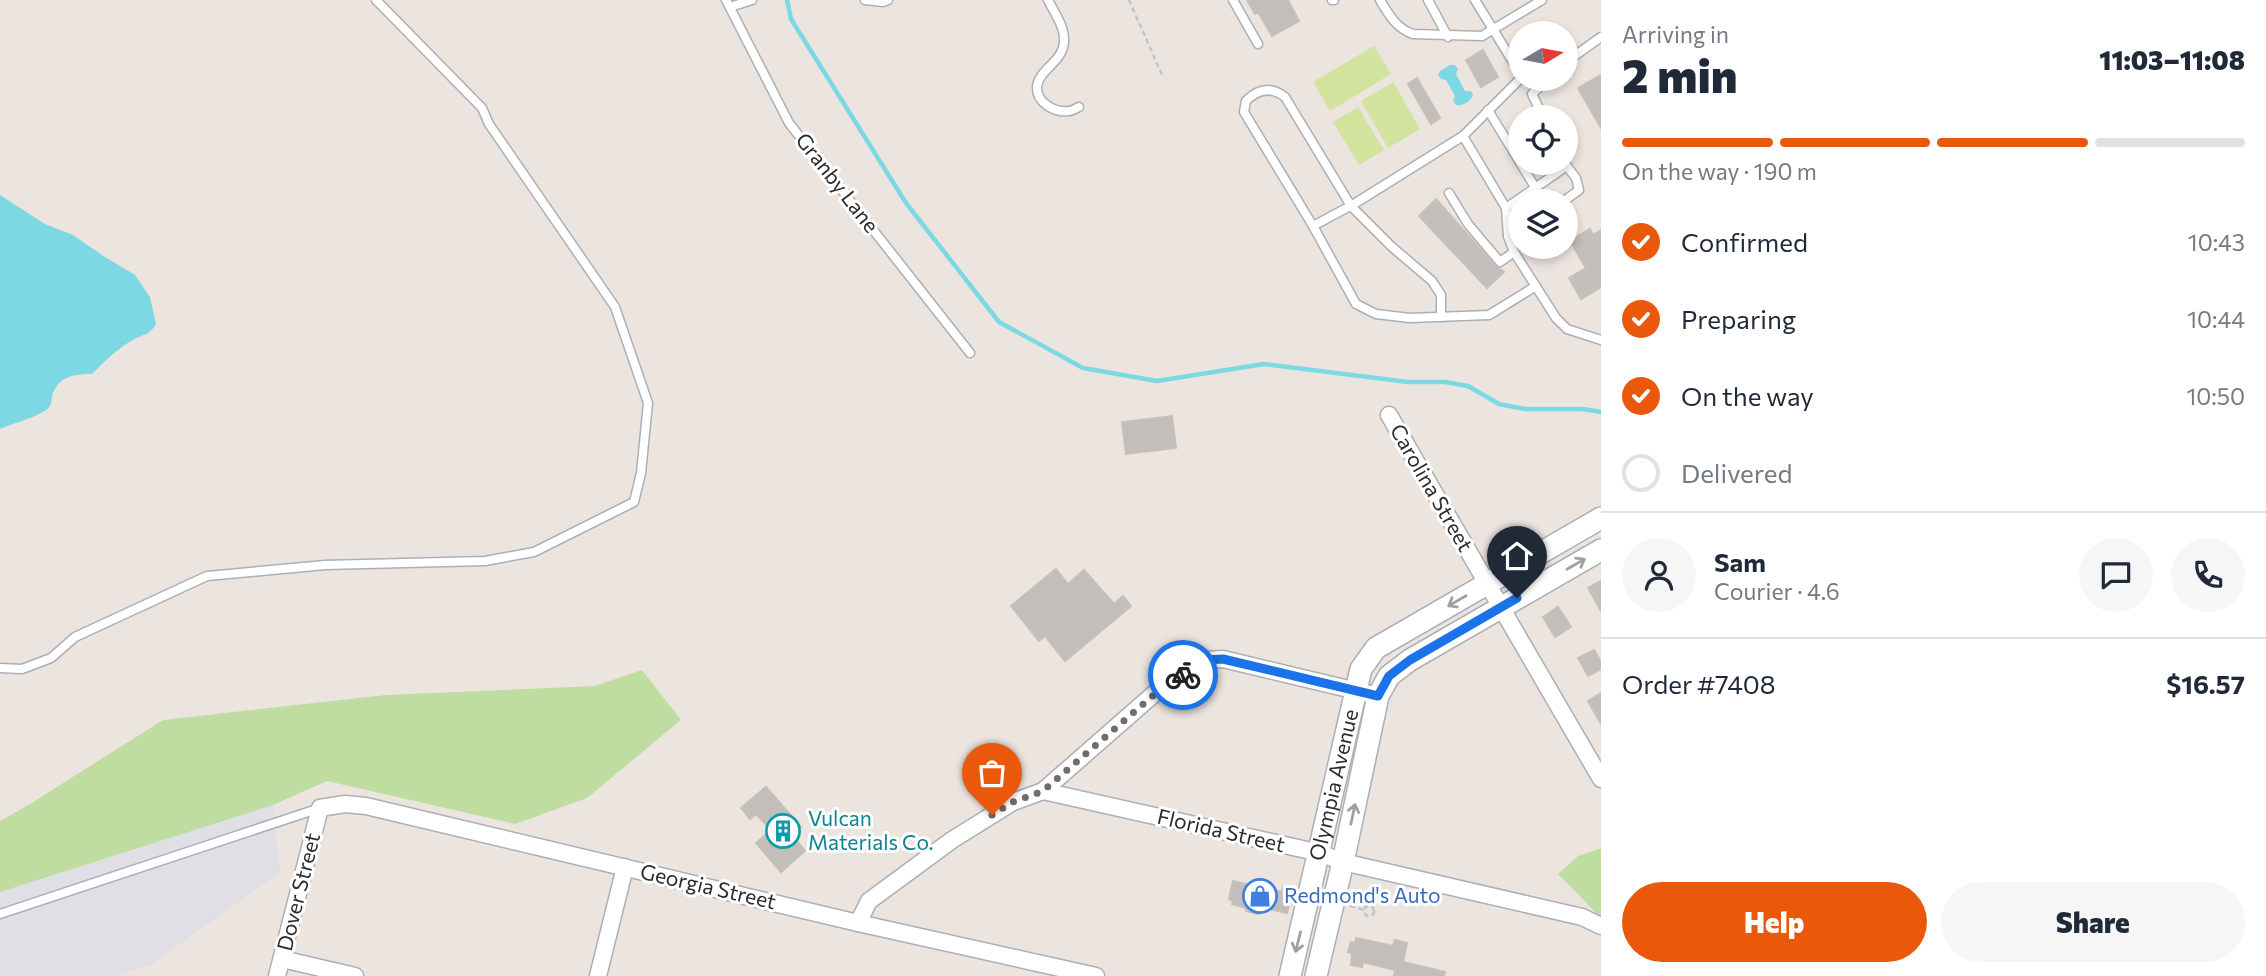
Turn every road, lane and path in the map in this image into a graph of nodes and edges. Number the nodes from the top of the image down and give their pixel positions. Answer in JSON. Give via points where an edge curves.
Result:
{"nodes":[{"id":1,"x":376,"y":0,"type":"edge"},
{"id":2,"x":865,"y":0,"type":"edge"},
{"id":3,"x":888,"y":0,"type":"edge"},
{"id":4,"x":1048,"y":0,"type":"edge"},
{"id":5,"x":1129,"y":0,"type":"edge"},
{"id":6,"x":1233,"y":0,"type":"edge"},
{"id":7,"x":1380,"y":0,"type":"edge"},
{"id":8,"x":1428,"y":0,"type":"edge"},
{"id":9,"x":1475,"y":0,"type":"edge"},
{"id":10,"x":1522,"y":0,"type":"edge"},
{"id":11,"x":1542,"y":0,"type":"edge"},
{"id":12,"x":748,"y":1,"type":"edge"},
{"id":13,"x":728,"y":4,"type":"edge"},
{"id":14,"x":1528,"y":9,"type":"junction"},
{"id":15,"x":1493,"y":30,"type":"junction"},
{"id":16,"x":1448,"y":37,"type":"junction"},
{"id":17,"x":1601,"y":37,"type":"edge"},
{"id":18,"x":1258,"y":44,"type":"dead end"},
{"id":19,"x":1578,"y":53,"type":"edge"},
{"id":20,"x":1508,"y":55,"type":"edge"},
{"id":21,"x":1163,"y":77,"type":"dead end"},
{"id":22,"x":1508,"y":90,"type":"edge"},
{"id":23,"x":1530,"y":91,"type":"edge"},
{"id":24,"x":1535,"y":91,"type":"edge"},
{"id":25,"x":1532,"y":94,"type":"junction"},
{"id":26,"x":1537,"y":105,"type":"edge"},
{"id":27,"x":1079,"y":107,"type":"dead end"},
{"id":28,"x":1488,"y":110,"type":"junction"},
{"id":29,"x":1463,"y":136,"type":"junction"},
{"id":30,"x":1551,"y":175,"type":"edge"},
{"id":31,"x":1535,"y":187,"type":"junction"},
{"id":32,"x":1449,"y":193,"type":"dead end"},
{"id":33,"x":1351,"y":206,"type":"junction"},
{"id":34,"x":1506,"y":208,"type":"junction"},
{"id":35,"x":1313,"y":226,"type":"junction"},
{"id":36,"x":1508,"y":236,"type":"edge"},
{"id":37,"x":1508,"y":256,"type":"edge"},
{"id":38,"x":1519,"y":259,"type":"edge"},
{"id":39,"x":1536,"y":286,"type":"junction"},
{"id":40,"x":1441,"y":317,"type":"junction"},
{"id":41,"x":1601,"y":340,"type":"edge"},
{"id":42,"x":970,"y":353,"type":"dead end"},
{"id":43,"x":1390,"y":415,"type":"dead end"},
{"id":44,"x":1601,"y":518,"type":"edge"},
{"id":45,"x":1601,"y":550,"type":"edge"},
{"id":46,"x":1486,"y":584,"type":"junction"},
{"id":47,"x":1500,"y":608,"type":"junction"},
{"id":48,"x":0,"y":668,"type":"edge"},
{"id":49,"x":1367,"y":693,"type":"junction"},
{"id":50,"x":1601,"y":779,"type":"edge"},
{"id":51,"x":1043,"y":791,"type":"junction"},
{"id":52,"x":320,"y":808,"type":"junction"},
{"id":53,"x":1320,"y":853,"type":"junction"},
{"id":54,"x":1343,"y":862,"type":"junction"},
{"id":55,"x":625,"y":867,"type":"junction"},
{"id":56,"x":0,"y":914,"type":"edge"},
{"id":57,"x":858,"y":923,"type":"junction"},
{"id":58,"x":1601,"y":926,"type":"edge"},
{"id":59,"x":282,"y":959,"type":"junction"},
{"id":60,"x":277,"y":976,"type":"edge"},
{"id":61,"x":355,"y":976,"type":"edge"},
{"id":62,"x":598,"y":976,"type":"edge"},
{"id":63,"x":1096,"y":976,"type":"edge"},
{"id":64,"x":1290,"y":976,"type":"edge"},
{"id":65,"x":1316,"y":976,"type":"edge"}],
"edges":[{"from":1,"to":48,"type":"lane","via":[[482,108],[615,307],[648,404],[634,502],[522,555],[485,561],[325,565],[207,576],[75,637],[51,658],[22,669]]},
{"from":2,"to":3,"type":"lane"},
{"from":4,"to":27,"type":"lane","via":[[1065,38],[1063,51],[1039,79],[1037,88],[1041,101],[1053,109]]},
{"from":5,"to":21,"type":"path"},
{"from":6,"to":18,"type":"lane"},
{"from":7,"to":16,"type":"lane","via":[[1404,31]]},
{"from":8,"to":16,"type":"lane"},
{"from":9,"to":15,"type":"lane"},
{"from":10,"to":14,"type":"lane"},
{"from":11,"to":14,"type":"lane"},
{"from":12,"to":13,"type":"lane"},
{"from":13,"to":42,"type":"lane","name":"Granby Lane","via":[[789,123]]},
{"from":14,"to":15,"type":"lane"},
{"from":15,"to":16,"type":"lane","via":[[1476,37]]},
{"from":15,"to":20,"type":"lane"},
{"from":17,"to":19,"type":"lane"},
{"from":22,"to":28,"type":"lane"},
{"from":23,"to":25,"type":"lane"},
{"from":24,"to":25,"type":"lane"},
{"from":25,"to":26,"type":"lane"},
{"from":28,"to":29,"type":"lane"},
{"from":28,"to":31,"type":"lane"},
{"from":29,"to":33,"type":"lane"},
{"from":29,"to":34,"type":"lane"},
{"from":30,"to":31,"type":"lane"},
{"from":31,"to":34,"type":"lane"},
{"from":32,"to":37,"type":"lane","via":[[1500,262]]},
{"from":33,"to":35,"type":"lane"},
{"from":33,"to":35,"type":"lane","via":[[1284,97],[1272,89],[1261,90],[1246,101],[1244,112]]},
{"from":33,"to":40,"type":"lane","via":[[1432,281],[1441,295]]},
{"from":34,"to":36,"type":"lane"},
{"from":35,"to":40,"type":"lane","via":[[1356,304],[1376,314]]},
{"from":38,"to":39,"type":"lane"},
{"from":39,"to":40,"type":"lane","via":[[1489,315]]},
{"from":39,"to":41,"type":"lane","via":[[1567,329]]},
{"from":43,"to":46,"type":"street","name":"Carolina Street"},
{"from":44,"to":46,"type":"main road","name":"Olympia Avenue"},
{"from":47,"to":45,"type":"main road","name":"Olympia Avenue","one_way":true},
{"from":46,"to":47,"type":"street","name":"Carolina Street"},
{"from":46,"to":49,"type":"main road","name":"Olympia Avenue","one_way":true,"via":[[1376,648],[1361,669]]},
{"from":47,"to":49,"type":"main road","name":"Olympia Avenue","via":[[1410,660]]},
{"from":47,"to":50,"type":"street","name":"Carolina Street"},
{"from":49,"to":51,"type":"street","via":[[1223,659],[1205,660],[1156,693]]},
{"from":49,"to":53,"type":"main road","name":"Olympia Avenue"},
{"from":54,"to":49,"type":"main road","name":"Olympia Avenue","one_way":true},
{"from":51,"to":53,"type":"street","name":"Florida Street"},
{"from":51,"to":57,"type":"street","via":[[1013,802],[952,840],[869,901]]},
{"from":52,"to":55,"type":"street","name":"Georgia Street","via":[[366,806]]},
{"from":52,"to":56,"type":"lane"},
{"from":52,"to":59,"type":"street","name":"Dover Street"},
{"from":53,"to":54,"type":"street","name":"Florida Street"},
{"from":53,"to":64,"type":"main road","name":"Olympia Avenue","one_way":true},
{"from":54,"to":58,"type":"street","name":"Florida Street","via":[[1582,917]]},
{"from":54,"to":65,"type":"main road","name":"Olympia Avenue"},
{"from":55,"to":57,"type":"street","name":"Georgia Street"},
{"from":55,"to":62,"type":"street"},
{"from":57,"to":63,"type":"street","name":"Georgia Street"},
{"from":59,"to":60,"type":"street","name":"Dover Street"},
{"from":59,"to":61,"type":"street"}]}
